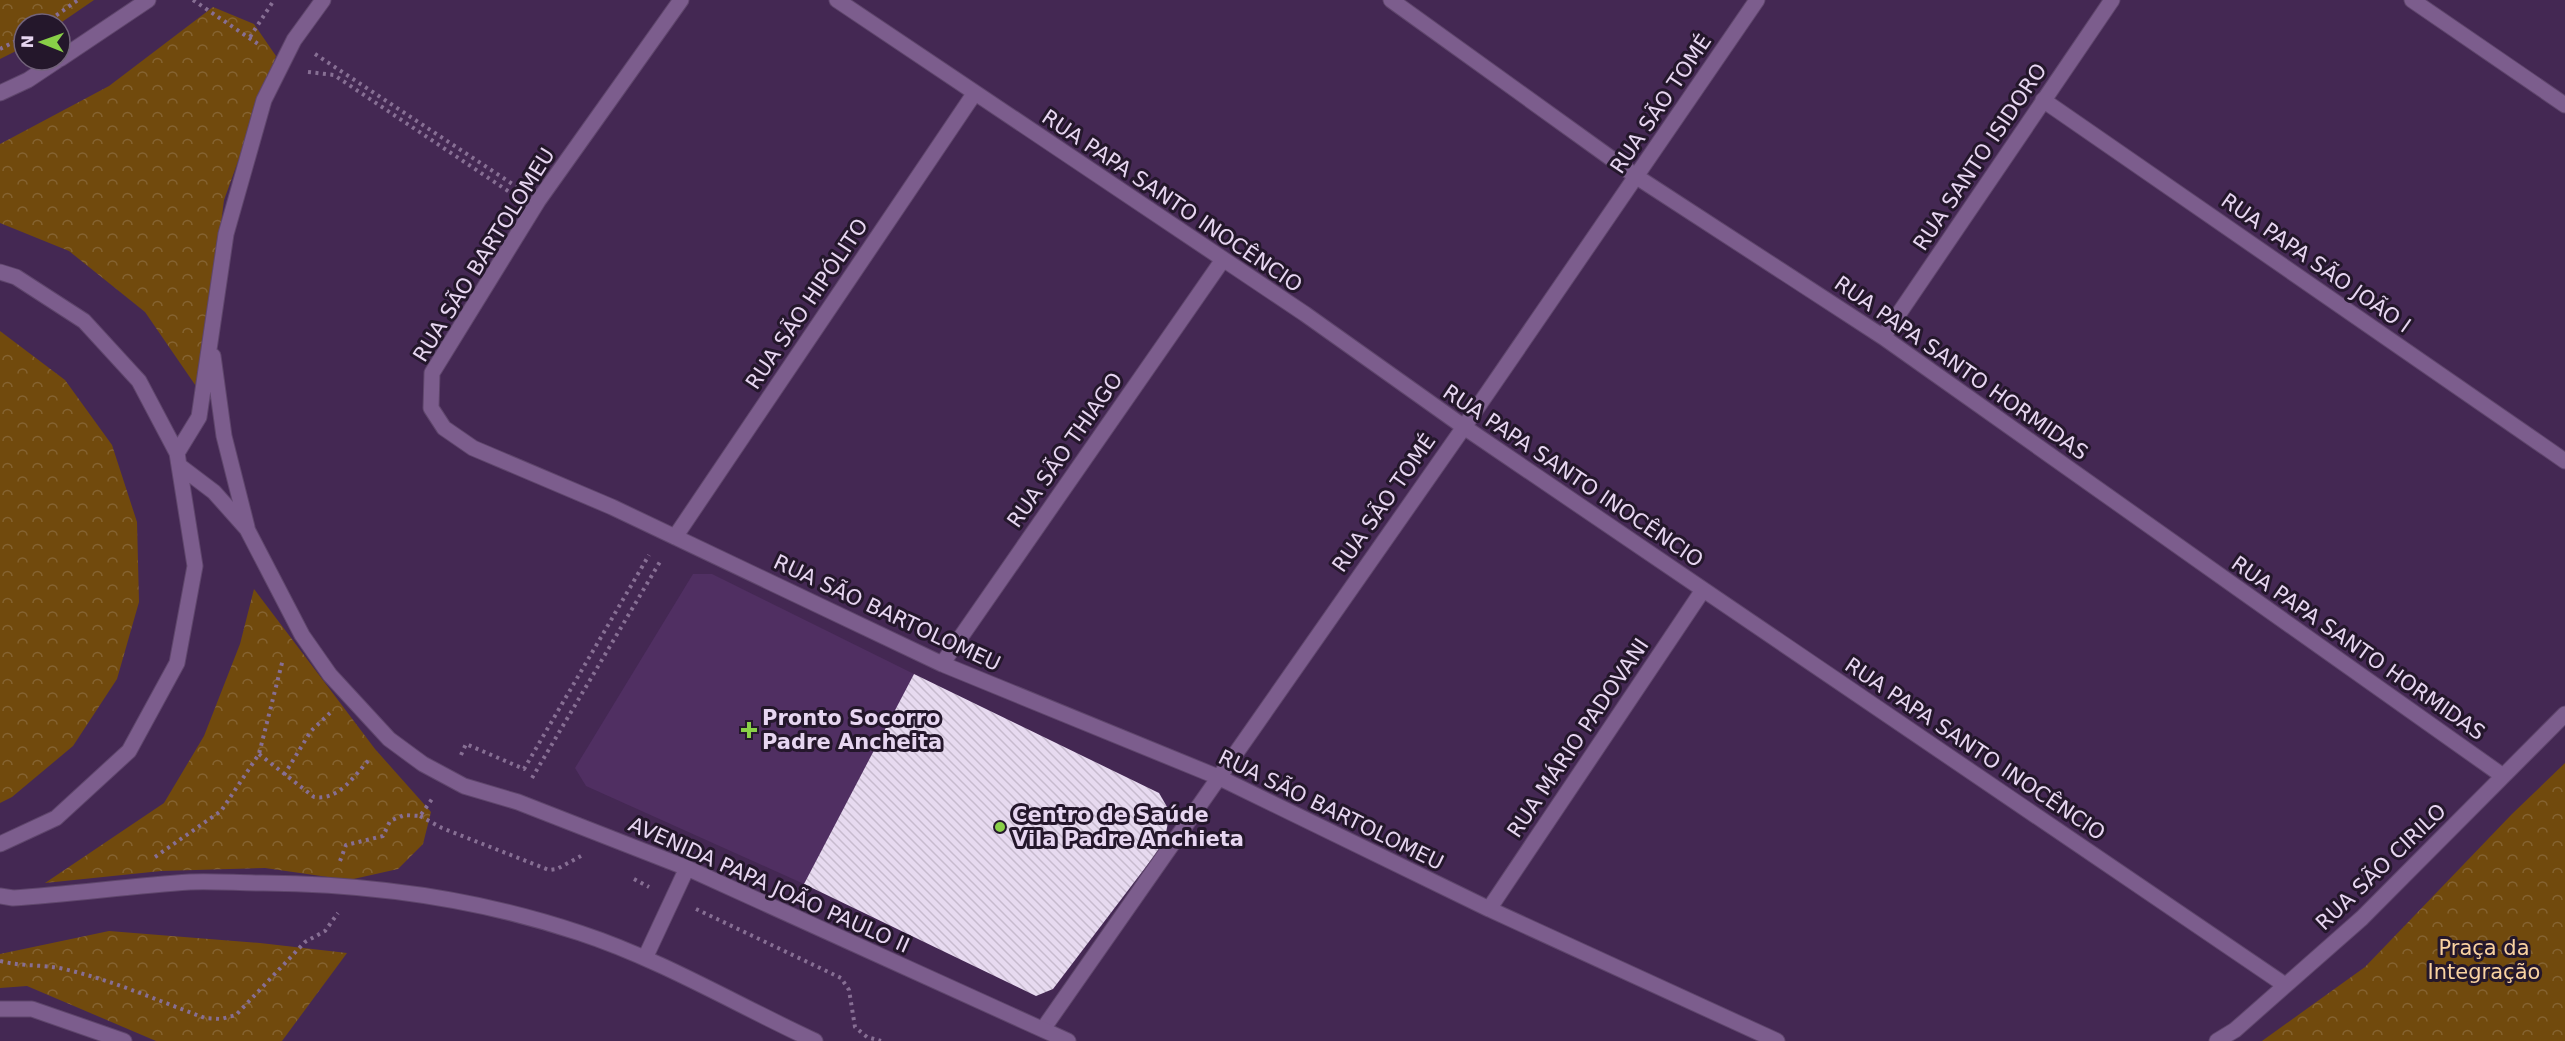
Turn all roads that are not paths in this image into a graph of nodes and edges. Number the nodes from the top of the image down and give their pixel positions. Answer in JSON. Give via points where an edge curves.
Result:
{"nodes":[{"id":1,"x":148,"y":0,"type":"edge"},
{"id":2,"x":322,"y":0,"type":"edge"},
{"id":3,"x":681,"y":0,"type":"edge"},
{"id":4,"x":837,"y":0,"type":"edge"},
{"id":5,"x":1757,"y":0,"type":"edge"},
{"id":6,"x":2112,"y":0,"type":"edge"},
{"id":7,"x":2412,"y":0,"type":"edge"},
{"id":8,"x":1395,"y":1,"type":"edge"},
{"id":9,"x":72,"y":50,"type":"edge"},
{"id":10,"x":40,"y":72,"type":"edge"},
{"id":11,"x":0,"y":93,"type":"edge"},
{"id":12,"x":974,"y":94,"type":"junction"},
{"id":13,"x":2043,"y":100,"type":"junction"},
{"id":14,"x":2565,"y":105,"type":"edge"},
{"id":15,"x":1637,"y":177,"type":"junction"},
{"id":16,"x":1222,"y":261,"type":"junction"},
{"id":17,"x":0,"y":272,"type":"edge"},
{"id":18,"x":1883,"y":337,"type":"junction"},
{"id":19,"x":211,"y":338,"type":"junction"},
{"id":20,"x":1464,"y":427,"type":"junction"},
{"id":21,"x":179,"y":460,"type":"junction"},
{"id":22,"x":2565,"y":461,"type":"edge"},
{"id":23,"x":247,"y":530,"type":"junction"},
{"id":24,"x":675,"y":537,"type":"junction"},
{"id":25,"x":1703,"y":590,"type":"junction"},
{"id":26,"x":942,"y":664,"type":"junction"},
{"id":27,"x":2565,"y":714,"type":"edge"},
{"id":28,"x":2503,"y":776,"type":"junction"},
{"id":29,"x":1218,"y":777,"type":"junction"},
{"id":30,"x":0,"y":844,"type":"edge"},
{"id":31,"x":687,"y":868,"type":"junction"},
{"id":32,"x":4,"y":898,"type":"edge"},
{"id":33,"x":1489,"y":909,"type":"junction"},
{"id":34,"x":645,"y":958,"type":"junction"},
{"id":35,"x":2285,"y":985,"type":"junction"},
{"id":36,"x":0,"y":1009,"type":"edge"},
{"id":37,"x":1043,"y":1029,"type":"junction"},
{"id":38,"x":124,"y":1041,"type":"edge"},
{"id":39,"x":815,"y":1041,"type":"edge"},
{"id":40,"x":1068,"y":1041,"type":"edge"},
{"id":41,"x":1777,"y":1041,"type":"edge"},
{"id":42,"x":2217,"y":1041,"type":"edge"}],
"edges":[{"from":1,"to":9,"type":"street"},
{"from":2,"to":19,"type":"street","via":[[294,40],[264,100],[226,234]]},
{"from":3,"to":24,"type":"street","name":"RUA SÃO BARTOLOMEU","via":[[538,201],[432,373],[432,408],[444,429],[473,448]]},
{"from":4,"to":12,"type":"street","name":"RUA PAPA SANTO INOCÊNCIO"},
{"from":5,"to":15,"type":"street","name":"RUA SÃO TOMÉ"},
{"from":6,"to":13,"type":"street","name":"RUA SANTO ISIDORO"},
{"from":7,"to":14,"type":"street"},
{"from":8,"to":15,"type":"street","name":"RUA PAPA SANTO HORMIDAS"},
{"from":10,"to":11,"type":"street"},
{"from":12,"to":16,"type":"street","name":"RUA PAPA SANTO INOCÊNCIO"},
{"from":12,"to":24,"type":"street","name":"RUA SÃO HIPÓLITO"},
{"from":13,"to":18,"type":"street","name":"RUA SANTO ISIDORO"},
{"from":13,"to":22,"type":"street","name":"RUA PAPA SÃO JOÃO I"},
{"from":15,"to":18,"type":"street","name":"RUA PAPA SANTO HORMIDAS"},
{"from":15,"to":20,"type":"street","name":"RUA SÃO TOMÉ"},
{"from":16,"to":20,"type":"street","name":"RUA PAPA SANTO INOCÊNCIO","via":[[1305,314]]},
{"from":16,"to":26,"type":"street","name":"RUA SÃO THIAGO"},
{"from":17,"to":21,"type":"street","via":[[16,277],[84,321],[139,381]]},
{"from":18,"to":28,"type":"street","name":"RUA PAPA SANTO HORMIDAS"},
{"from":19,"to":21,"type":"street","via":[[199,417]]},
{"from":19,"to":23,"type":"street","via":[[224,436]]},
{"from":20,"to":25,"type":"street","name":"RUA PAPA SANTO INOCÊNCIO"},
{"from":20,"to":29,"type":"street","name":"RUA SÃO TOMÉ"},
{"from":21,"to":23,"type":"street","name":"AVENIDA PAPA JOÃO PAULO II"},
{"from":21,"to":30,"type":"street","via":[[195,566],[177,663],[129,751],[56,818]]},
{"from":23,"to":31,"type":"street","name":"AVENIDA PAPA JOÃO PAULO II","via":[[302,635],[389,739],[423,764],[464,786],[518,802]]},
{"from":24,"to":26,"type":"street","name":"RUA SÃO BARTOLOMEU"},
{"from":25,"to":33,"type":"street","name":"RUA MÁRIO PADOVANI"},
{"from":25,"to":35,"type":"street","name":"RUA PAPA SANTO INOCÊNCIO"},
{"from":26,"to":29,"type":"street","name":"RUA SÃO BARTOLOMEU"},
{"from":27,"to":28,"type":"street","name":"RUA SÃO CIRILO"},
{"from":28,"to":35,"type":"street","name":"RUA SÃO CIRILO","via":[[2362,918]]},
{"from":29,"to":33,"type":"street","name":"RUA SÃO BARTOLOMEU"},
{"from":29,"to":37,"type":"street","name":"RUA SÃO TOMÉ"},
{"from":31,"to":34,"type":"street"},
{"from":31,"to":37,"type":"street","name":"AVENIDA PAPA JOÃO PAULO II"},
{"from":32,"to":34,"type":"street","via":[[190,882],[341,885],[429,894],[506,910]]},
{"from":33,"to":41,"type":"street","name":"RUA SÃO BARTOLOMEU"},
{"from":34,"to":39,"type":"street"},
{"from":35,"to":42,"type":"street","name":"RUA SÃO CIRILO"},
{"from":36,"to":38,"type":"street","via":[[32,1009]]},
{"from":37,"to":40,"type":"street","name":"AVENIDA PAPA JOÃO PAULO II"}]}
